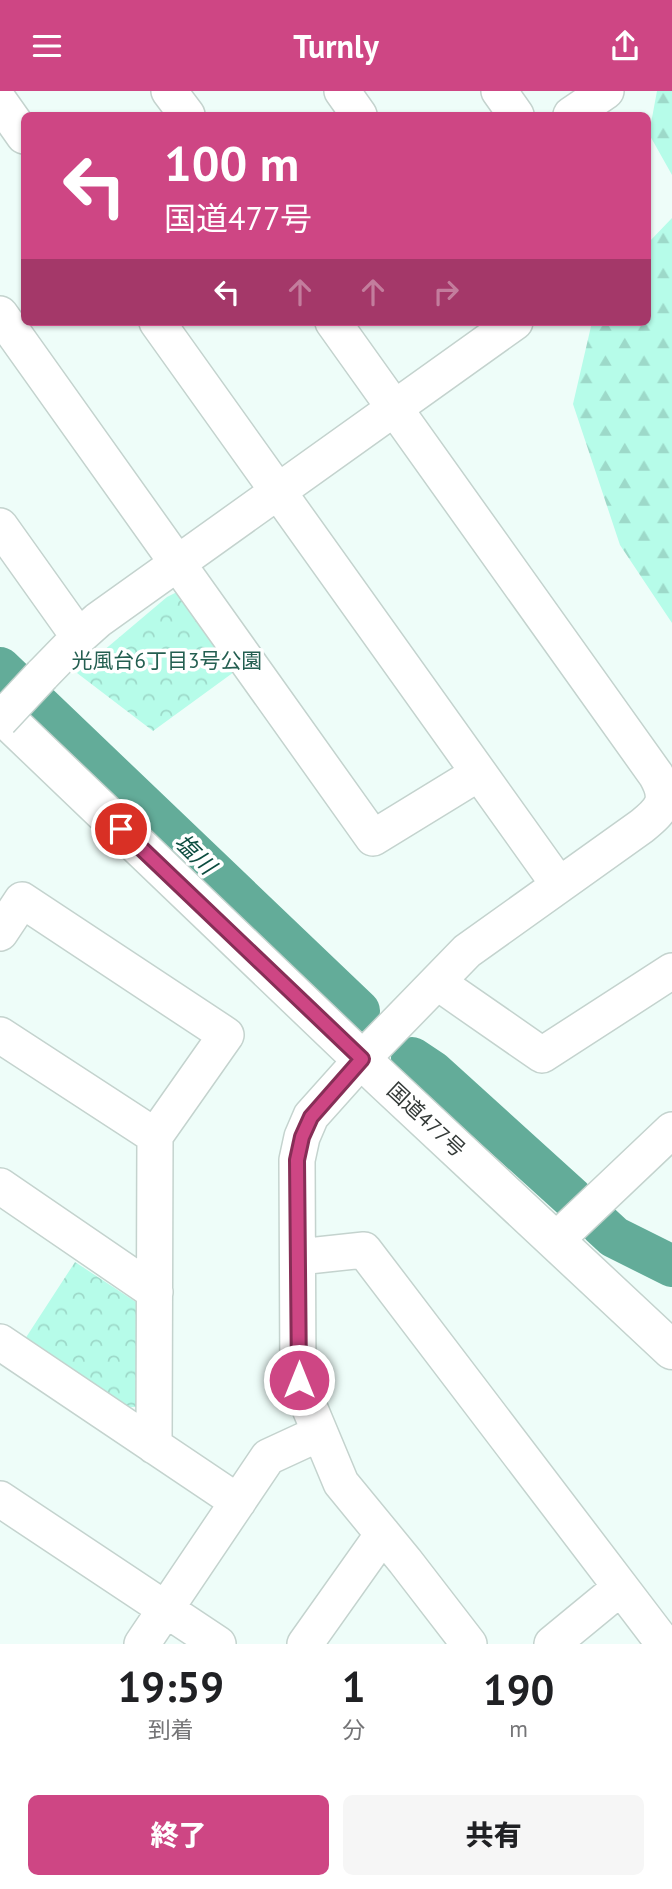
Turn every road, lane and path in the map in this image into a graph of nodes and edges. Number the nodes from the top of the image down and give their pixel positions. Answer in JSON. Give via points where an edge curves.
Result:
{"nodes":[{"id":1,"x":169,"y":91,"type":"edge"},
{"id":2,"x":342,"y":91,"type":"edge"},
{"id":3,"x":499,"y":91,"type":"edge"},
{"id":4,"x":606,"y":91,"type":"edge"},
{"id":5,"x":0,"y":102,"type":"edge"},
{"id":6,"x":185,"y":112,"type":"edge"},
{"id":7,"x":357,"y":112,"type":"edge"},
{"id":8,"x":514,"y":112,"type":"edge"},
{"id":9,"x":575,"y":112,"type":"edge"},
{"id":10,"x":21,"y":132,"type":"edge"},
{"id":11,"x":0,"y":314,"type":"edge"},
{"id":12,"x":160,"y":326,"type":"edge"},
{"id":13,"x":337,"y":326,"type":"edge"},
{"id":14,"x":507,"y":326,"type":"edge"},
{"id":15,"x":395,"y":408,"type":"junction"},
{"id":16,"x":279,"y":491,"type":"junction"},
{"id":17,"x":0,"y":526,"type":"edge"},
{"id":18,"x":178,"y":563,"type":"junction"},
{"id":19,"x":79,"y":637,"type":"junction"},
{"id":20,"x":0,"y":713,"type":"edge"},
{"id":21,"x":0,"y":720,"type":"edge"},
{"id":22,"x":479,"y":773,"type":"junction"},
{"id":23,"x":668,"y":801,"type":"edge"},
{"id":24,"x":559,"y":885,"type":"junction"},
{"id":25,"x":0,"y":933,"type":"edge"},
{"id":26,"x":672,"y":971,"type":"edge"},
{"id":27,"x":438,"y":982,"type":"junction"},
{"id":28,"x":0,"y":1035,"type":"edge"},
{"id":29,"x":362,"y":1059,"type":"junction"},
{"id":30,"x":672,"y":1130,"type":"edge"},
{"id":31,"x":155,"y":1136,"type":"junction"},
{"id":32,"x":0,"y":1186,"type":"edge"},
{"id":33,"x":555,"y":1241,"type":"junction"},
{"id":34,"x":299,"y":1257,"type":"junction"},
{"id":35,"x":155,"y":1292,"type":"junction"},
{"id":36,"x":0,"y":1342,"type":"edge"},
{"id":37,"x":672,"y":1350,"type":"edge"},
{"id":38,"x":320,"y":1433,"type":"junction"},
{"id":39,"x":155,"y":1446,"type":"junction"},
{"id":40,"x":0,"y":1499,"type":"edge"},
{"id":41,"x":237,"y":1502,"type":"junction"},
{"id":42,"x":383,"y":1534,"type":"junction"},
{"id":43,"x":620,"y":1588,"type":"junction"},
{"id":44,"x":165,"y":1609,"type":"junction"},
{"id":45,"x":142,"y":1644,"type":"edge"},
{"id":46,"x":218,"y":1644,"type":"edge"},
{"id":47,"x":305,"y":1644,"type":"edge"},
{"id":48,"x":469,"y":1644,"type":"edge"},
{"id":49,"x":552,"y":1644,"type":"edge"},
{"id":50,"x":664,"y":1644,"type":"edge"}],
"edges":[{"from":1,"to":6,"type":"street"},
{"from":2,"to":7,"type":"street"},
{"from":3,"to":8,"type":"street"},
{"from":4,"to":9,"type":"street"},
{"from":5,"to":10,"type":"street"},
{"from":11,"to":18,"type":"street"},
{"from":12,"to":16,"type":"street"},
{"from":13,"to":15,"type":"street"},
{"from":14,"to":15,"type":"street"},
{"from":15,"to":16,"type":"street"},
{"from":15,"to":23,"type":"street","via":[[656,775]]},
{"from":16,"to":18,"type":"street"},
{"from":16,"to":22,"type":"street"},
{"from":17,"to":19,"type":"street"},
{"from":18,"to":19,"type":"street"},
{"from":18,"to":22,"type":"street","via":[[373,838]]},
{"from":19,"to":21,"type":"street","bridge":true},
{"from":20,"to":29,"type":"highway","name":"国道477号"},
{"from":22,"to":24,"type":"street"},
{"from":23,"to":24,"type":"street"},
{"from":24,"to":27,"type":"street","via":[[467,951]]},
{"from":25,"to":31,"type":"street","via":[[22,900],[226,1035]]},
{"from":26,"to":27,"type":"street","via":[[542,1055]]},
{"from":27,"to":29,"type":"street"},
{"from":28,"to":31,"type":"street"},
{"from":29,"to":33,"type":"highway","name":"国道477号"},
{"from":29,"to":34,"type":"street","via":[[311,1117],[302,1137],[297,1160]]},
{"from":30,"to":33,"type":"street"},
{"from":31,"to":35,"type":"street"},
{"from":32,"to":35,"type":"street"},
{"from":33,"to":37,"type":"highway","name":"国道477号"},
{"from":34,"to":38,"type":"street","via":[[299,1380]]},
{"from":34,"to":43,"type":"street","via":[[364,1250]]},
{"from":35,"to":39,"type":"street"},
{"from":36,"to":39,"type":"street"},
{"from":38,"to":41,"type":"street","via":[[268,1457]]},
{"from":38,"to":42,"type":"street","via":[[341,1483]]},
{"from":39,"to":41,"type":"street"},
{"from":40,"to":44,"type":"street"},
{"from":41,"to":44,"type":"street"},
{"from":42,"to":47,"type":"street"},
{"from":42,"to":48,"type":"street"},
{"from":43,"to":49,"type":"street"},
{"from":43,"to":50,"type":"street"},
{"from":44,"to":45,"type":"street"},
{"from":44,"to":46,"type":"street"}]}
